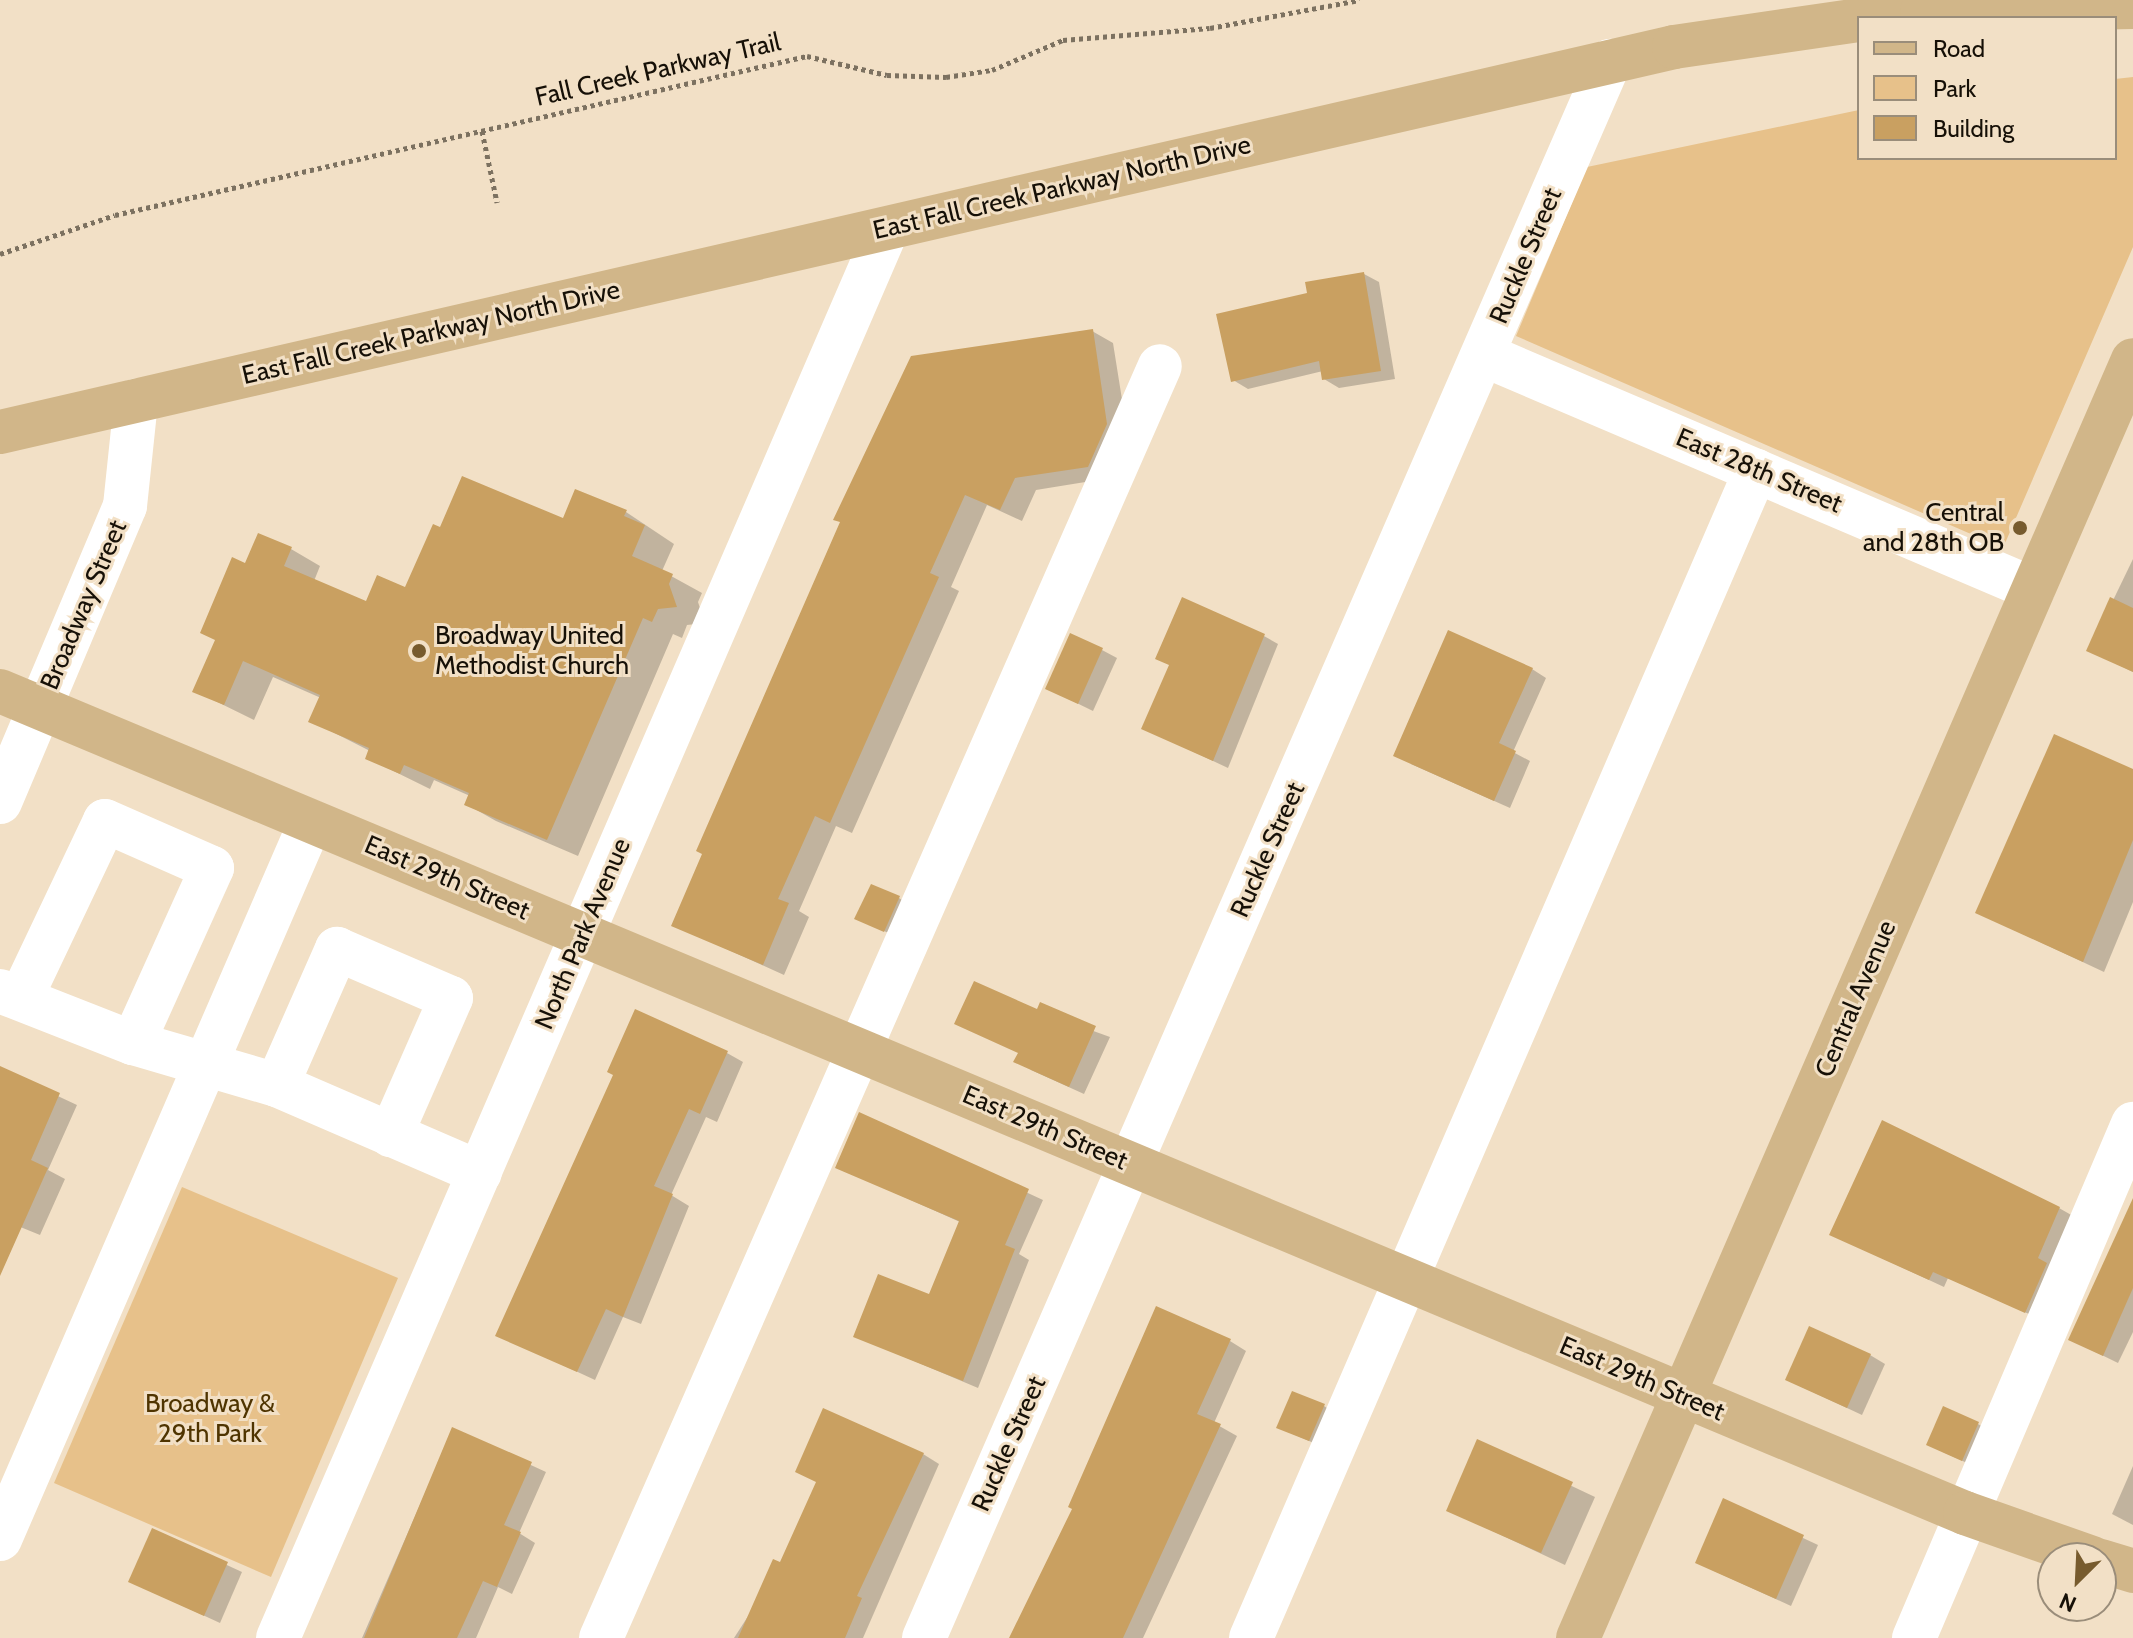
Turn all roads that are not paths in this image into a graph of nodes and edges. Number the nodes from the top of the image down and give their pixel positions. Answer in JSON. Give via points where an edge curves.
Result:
{"nodes":[{"id":1,"x":2133,"y":7,"type":"edge"},
{"id":2,"x":1871,"y":16,"type":"edge"},
{"id":3,"x":1857,"y":18,"type":"edge"},
{"id":4,"x":1610,"y":61,"type":"junction"},
{"id":5,"x":887,"y":229,"type":"junction"},
{"id":6,"x":1484,"y":355,"type":"junction"},
{"id":7,"x":2133,"y":360,"type":"edge"},
{"id":8,"x":1160,"y":366,"type":"dead end"},
{"id":9,"x":136,"y":401,"type":"junction"},
{"id":10,"x":0,"y":432,"type":"edge"},
{"id":11,"x":1756,"y":470,"type":"junction"},
{"id":12,"x":2033,"y":589,"type":"junction"},
{"id":13,"x":0,"y":691,"type":"edge"},
{"id":14,"x":41,"y":708,"type":"junction"},
{"id":15,"x":0,"y":802,"type":"edge"},
{"id":16,"x":311,"y":821,"type":"junction"},
{"id":17,"x":583,"y":935,"type":"junction"},
{"id":18,"x":11,"y":994,"type":"edge"},
{"id":19,"x":133,"y":1043,"type":"junction"},
{"id":20,"x":859,"y":1051,"type":"junction"},
{"id":21,"x":207,"y":1064,"type":"junction"},
{"id":22,"x":277,"y":1085,"type":"junction"},
{"id":23,"x":2133,"y":1124,"type":"edge"},
{"id":24,"x":391,"y":1135,"type":"junction"},
{"id":25,"x":1131,"y":1163,"type":"junction"},
{"id":26,"x":480,"y":1173,"type":"junction"},
{"id":27,"x":1405,"y":1280,"type":"junction"},
{"id":28,"x":1684,"y":1396,"type":"junction"},
{"id":29,"x":1965,"y":1513,"type":"junction"},
{"id":30,"x":0,"y":1539,"type":"edge"},
{"id":31,"x":2047,"y":1542,"type":"edge"},
{"id":32,"x":278,"y":1638,"type":"edge"},
{"id":33,"x":601,"y":1638,"type":"edge"},
{"id":34,"x":924,"y":1638,"type":"edge"},
{"id":35,"x":1251,"y":1638,"type":"edge"},
{"id":36,"x":1578,"y":1638,"type":"edge"},
{"id":37,"x":1914,"y":1638,"type":"edge"}],
"edges":[{"from":1,"to":2,"type":"main road","name":"East Fall Creek Parkway North Drive","via":[[2027,6]]},
{"from":3,"to":4,"type":"main road","name":"East Fall Creek Parkway North Drive"},
{"from":4,"to":5,"type":"main road","name":"East Fall Creek Parkway North Drive"},
{"from":4,"to":6,"type":"street","name":"Ruckle Street"},
{"from":5,"to":9,"type":"main road","name":"East Fall Creek Parkway North Drive"},
{"from":5,"to":17,"type":"street","name":"North Park Avenue"},
{"from":6,"to":11,"type":"street","name":"East 28th Street"},
{"from":6,"to":25,"type":"street","name":"Ruckle Street"},
{"from":7,"to":12,"type":"main road","name":"Central Avenue"},
{"from":8,"to":20,"type":"street"},
{"from":9,"to":10,"type":"main road","name":"East Fall Creek Parkway North Drive"},
{"from":9,"to":14,"type":"street","name":"Broadway Street","via":[[125,506]]},
{"from":11,"to":12,"type":"street","name":"East 28th Street"},
{"from":11,"to":27,"type":"street"},
{"from":12,"to":28,"type":"main road","name":"Central Avenue"},
{"from":13,"to":14,"type":"main road","name":"East 29th Street"},
{"from":14,"to":15,"type":"street","name":"Broadway Street"},
{"from":14,"to":16,"type":"main road","name":"East 29th Street"},
{"from":16,"to":17,"type":"main road","name":"East 29th Street"},
{"from":16,"to":21,"type":"street"},
{"from":17,"to":20,"type":"main road","name":"East 29th Street"},
{"from":17,"to":26,"type":"street","name":"North Park Avenue"},
{"from":18,"to":19,"type":"street"},
{"from":18,"to":19,"type":"street","via":[[105,821],[212,868]]},
{"from":19,"to":21,"type":"street"},
{"from":20,"to":25,"type":"main road","name":"East 29th Street"},
{"from":20,"to":33,"type":"street"},
{"from":21,"to":22,"type":"street"},
{"from":21,"to":30,"type":"street"},
{"from":22,"to":24,"type":"street"},
{"from":22,"to":24,"type":"street","via":[[337,949],[451,998]]},
{"from":23,"to":29,"type":"street"},
{"from":24,"to":26,"type":"street"},
{"from":25,"to":27,"type":"main road","name":"East 29th Street"},
{"from":25,"to":34,"type":"street","name":"Ruckle Street"},
{"from":26,"to":32,"type":"street","name":"North Park Avenue"},
{"from":27,"to":28,"type":"main road","name":"East 29th Street"},
{"from":27,"to":35,"type":"street"},
{"from":28,"to":29,"type":"main road","name":"East 29th Street"},
{"from":28,"to":36,"type":"main road","name":"Central Avenue"},
{"from":29,"to":31,"type":"main road","name":"East 29th Street"},
{"from":29,"to":37,"type":"street"}]}
